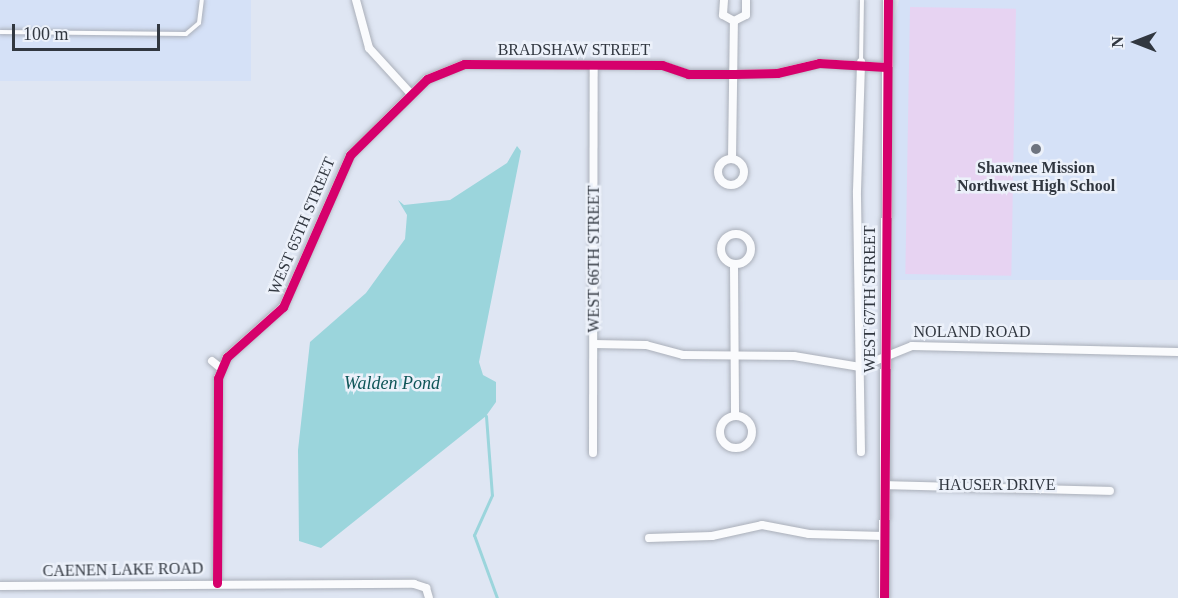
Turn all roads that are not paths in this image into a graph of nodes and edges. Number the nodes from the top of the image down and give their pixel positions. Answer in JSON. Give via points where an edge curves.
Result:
{"nodes":[{"id":1,"x":202,"y":0,"type":"edge"},
{"id":2,"x":356,"y":0,"type":"edge"},
{"id":3,"x":724,"y":0,"type":"edge"},
{"id":4,"x":746,"y":0,"type":"edge"},
{"id":5,"x":862,"y":0,"type":"edge"},
{"id":6,"x":888,"y":0,"type":"edge"},
{"id":7,"x":734,"y":21,"type":"junction"},
{"id":8,"x":0,"y":32,"type":"edge"},
{"id":9,"x":861,"y":62,"type":"junction"},
{"id":10,"x":594,"y":65,"type":"junction"},
{"id":11,"x":886,"y":67,"type":"junction"},
{"id":12,"x":734,"y":74,"type":"junction"},
{"id":13,"x":411,"y":94,"type":"junction"},
{"id":14,"x":732,"y":159,"type":"dead end"},
{"id":15,"x":734,"y":265,"type":"dead end"},
{"id":16,"x":594,"y":344,"type":"junction"},
{"id":17,"x":1178,"y":352,"type":"edge"},
{"id":18,"x":736,"y":356,"type":"junction"},
{"id":19,"x":885,"y":358,"type":"junction"},
{"id":20,"x":212,"y":361,"type":"dead end"},
{"id":21,"x":860,"y":367,"type":"junction"},
{"id":22,"x":222,"y":369,"type":"junction"},
{"id":23,"x":735,"y":416,"type":"dead end"},
{"id":24,"x":861,"y":452,"type":"dead end"},
{"id":25,"x":593,"y":453,"type":"dead end"},
{"id":26,"x":885,"y":485,"type":"junction"},
{"id":27,"x":1110,"y":491,"type":"dead end"},
{"id":28,"x":884,"y":536,"type":"junction"},
{"id":29,"x":649,"y":538,"type":"dead end"},
{"id":30,"x":217,"y":583,"type":"junction"},
{"id":31,"x":0,"y":586,"type":"edge"},
{"id":32,"x":429,"y":598,"type":"edge"},
{"id":33,"x":884,"y":598,"type":"edge"}],
"edges":[{"from":1,"to":8,"type":"lane","via":[[199,23],[186,34]]},
{"from":2,"to":13,"type":"street","via":[[369,48]]},
{"from":3,"to":7,"type":"street","via":[[723,15]]},
{"from":4,"to":7,"type":"street","via":[[746,15]]},
{"from":5,"to":9,"type":"lane"},
{"from":6,"to":11,"type":"street","name":"WEST 67TH STREET"},
{"from":7,"to":12,"type":"street"},
{"from":9,"to":11,"type":"street","name":"BRADSHAW STREET"},
{"from":9,"to":12,"type":"street","name":"BRADSHAW STREET"},
{"from":9,"to":21,"type":"street","name":"WEST 67TH STREET"},
{"from":10,"to":12,"type":"street","name":"BRADSHAW STREET"},
{"from":10,"to":13,"type":"street","name":"BRADSHAW STREET","via":[[464,64],[444,69]]},
{"from":10,"to":16,"type":"street","name":"WEST 66TH STREET"},
{"from":11,"to":19,"type":"street","name":"WEST 67TH STREET"},
{"from":12,"to":14,"type":"street"},
{"from":13,"to":22,"type":"street","name":"WEST 65TH STREET","via":[[342,166],[284,307],[227,357]]},
{"from":15,"to":18,"type":"street"},
{"from":16,"to":18,"type":"street","name":"NOLAND ROAD"},
{"from":16,"to":25,"type":"street","name":"WEST 66TH STREET"},
{"from":17,"to":19,"type":"street","name":"NOLAND ROAD","via":[[912,346]]},
{"from":18,"to":21,"type":"street","name":"NOLAND ROAD","via":[[794,356]]},
{"from":18,"to":23,"type":"street"},
{"from":19,"to":21,"type":"street","name":"NOLAND ROAD"},
{"from":19,"to":26,"type":"street","name":"WEST 67TH STREET"},
{"from":20,"to":22,"type":"street"},
{"from":21,"to":24,"type":"street","name":"WEST 67TH STREET"},
{"from":22,"to":30,"type":"street","name":"WEST 65TH STREET","via":[[216,408]]},
{"from":26,"to":27,"type":"street","name":"HAUSER DRIVE"},
{"from":26,"to":28,"type":"street","name":"WEST 67TH STREET"},
{"from":28,"to":29,"type":"street","via":[[809,534],[762,525],[712,536]]},
{"from":28,"to":33,"type":"street","name":"WEST 67TH STREET"},
{"from":30,"to":31,"type":"street","name":"CAENEN LAKE ROAD"},
{"from":30,"to":32,"type":"street","name":"CAENEN LAKE ROAD","via":[[426,588]]}]}
